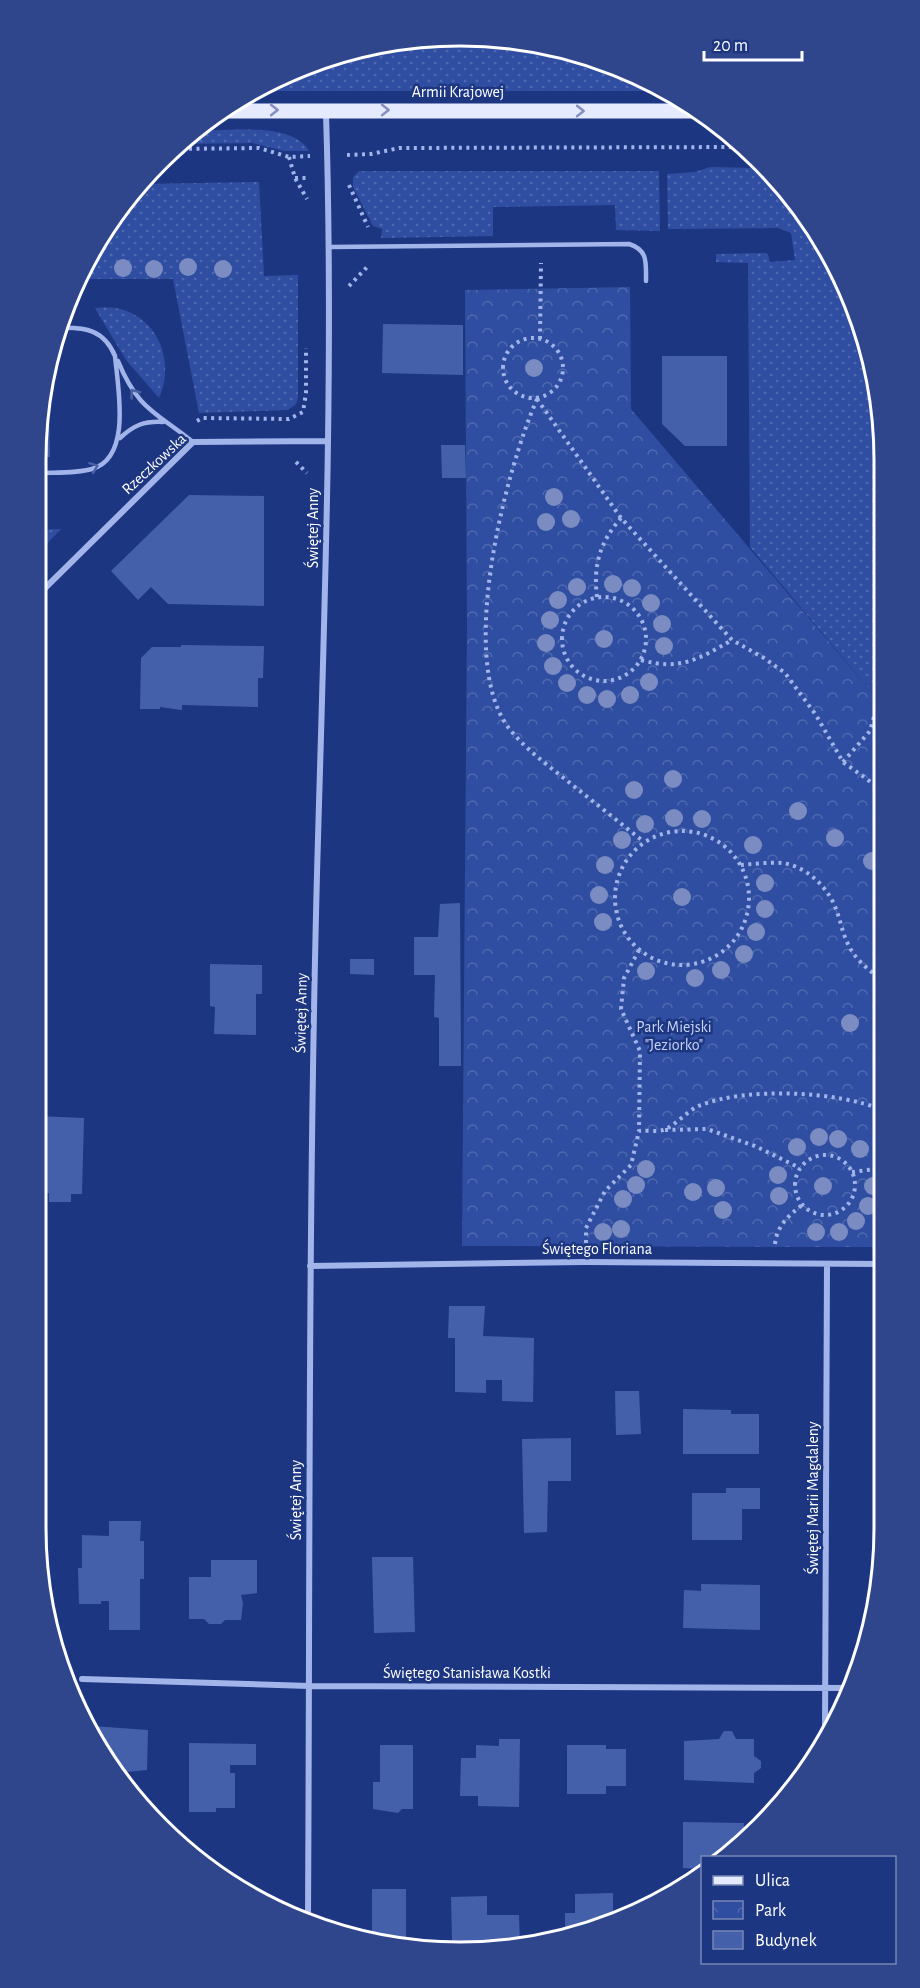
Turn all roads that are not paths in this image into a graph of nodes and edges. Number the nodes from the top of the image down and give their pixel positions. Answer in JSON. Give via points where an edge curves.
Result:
{"nodes":[{"id":1,"x":326,"y":110,"type":"junction"},
{"id":2,"x":238,"y":111,"type":"edge"},
{"id":3,"x":682,"y":111,"type":"edge"},
{"id":4,"x":328,"y":247,"type":"junction"},
{"id":5,"x":646,"y":281,"type":"dead end"},
{"id":6,"x":68,"y":328,"type":"edge"},
{"id":7,"x":115,"y":356,"type":"junction"},
{"id":8,"x":163,"y":422,"type":"junction"},
{"id":9,"x":120,"y":438,"type":"junction"},
{"id":10,"x":327,"y":441,"type":"junction"},
{"id":11,"x":193,"y":442,"type":"junction"},
{"id":12,"x":46,"y":472,"type":"edge"},
{"id":13,"x":46,"y":587,"type":"edge"},
{"id":14,"x":827,"y":1264,"type":"junction"},
{"id":15,"x":874,"y":1264,"type":"edge"},
{"id":16,"x":310,"y":1266,"type":"junction"},
{"id":17,"x":82,"y":1679,"type":"dead end"},
{"id":18,"x":309,"y":1686,"type":"junction"},
{"id":19,"x":826,"y":1688,"type":"junction"},
{"id":20,"x":841,"y":1688,"type":"edge"},
{"id":21,"x":825,"y":1722,"type":"edge"},
{"id":22,"x":308,"y":1912,"type":"edge"}],
"edges":[{"from":2,"to":1,"type":"main road","name":"Armii Krajowej","one_way":true},
{"from":1,"to":3,"type":"main road","name":"Armii Krajowej","one_way":true},
{"from":1,"to":4,"type":"street","name":"Świętej Anny"},
{"from":4,"to":5,"type":"lane","via":[[629,244],[639,247],[646,256]]},
{"from":4,"to":10,"type":"street","name":"Świętej Anny"},
{"from":6,"to":7,"type":"lane","via":[[89,329],[101,335]]},
{"from":8,"to":7,"type":"lane","one_way":true,"via":[[134,393]]},
{"from":7,"to":9,"type":"lane"},
{"from":8,"to":9,"type":"lane","via":[[139,424]]},
{"from":8,"to":11,"type":"lane"},
{"from":12,"to":9,"type":"lane","one_way":true,"via":[[94,469],[106,462]]},
{"from":10,"to":11,"type":"street","name":"Rzeczkowska"},
{"from":10,"to":16,"type":"street","name":"Świętej Anny"},
{"from":11,"to":13,"type":"street","name":"Rzeczkowska"},
{"from":14,"to":15,"type":"street","name":"Świętego Floriana"},
{"from":14,"to":16,"type":"street","name":"Świętego Floriana"},
{"from":14,"to":19,"type":"street","name":"Świętej Marii Magdaleny"},
{"from":16,"to":18,"type":"street","name":"Świętej Anny"},
{"from":17,"to":18,"type":"street","name":"Świętego Stanisława Kostki"},
{"from":18,"to":19,"type":"street","name":"Świętego Stanisława Kostki"},
{"from":18,"to":22,"type":"street","name":"Świętej Anny"},
{"from":19,"to":20,"type":"street","name":"Świętego Stanisława Kostki"},
{"from":19,"to":21,"type":"street","name":"Świętej Marii Magdaleny"}]}
